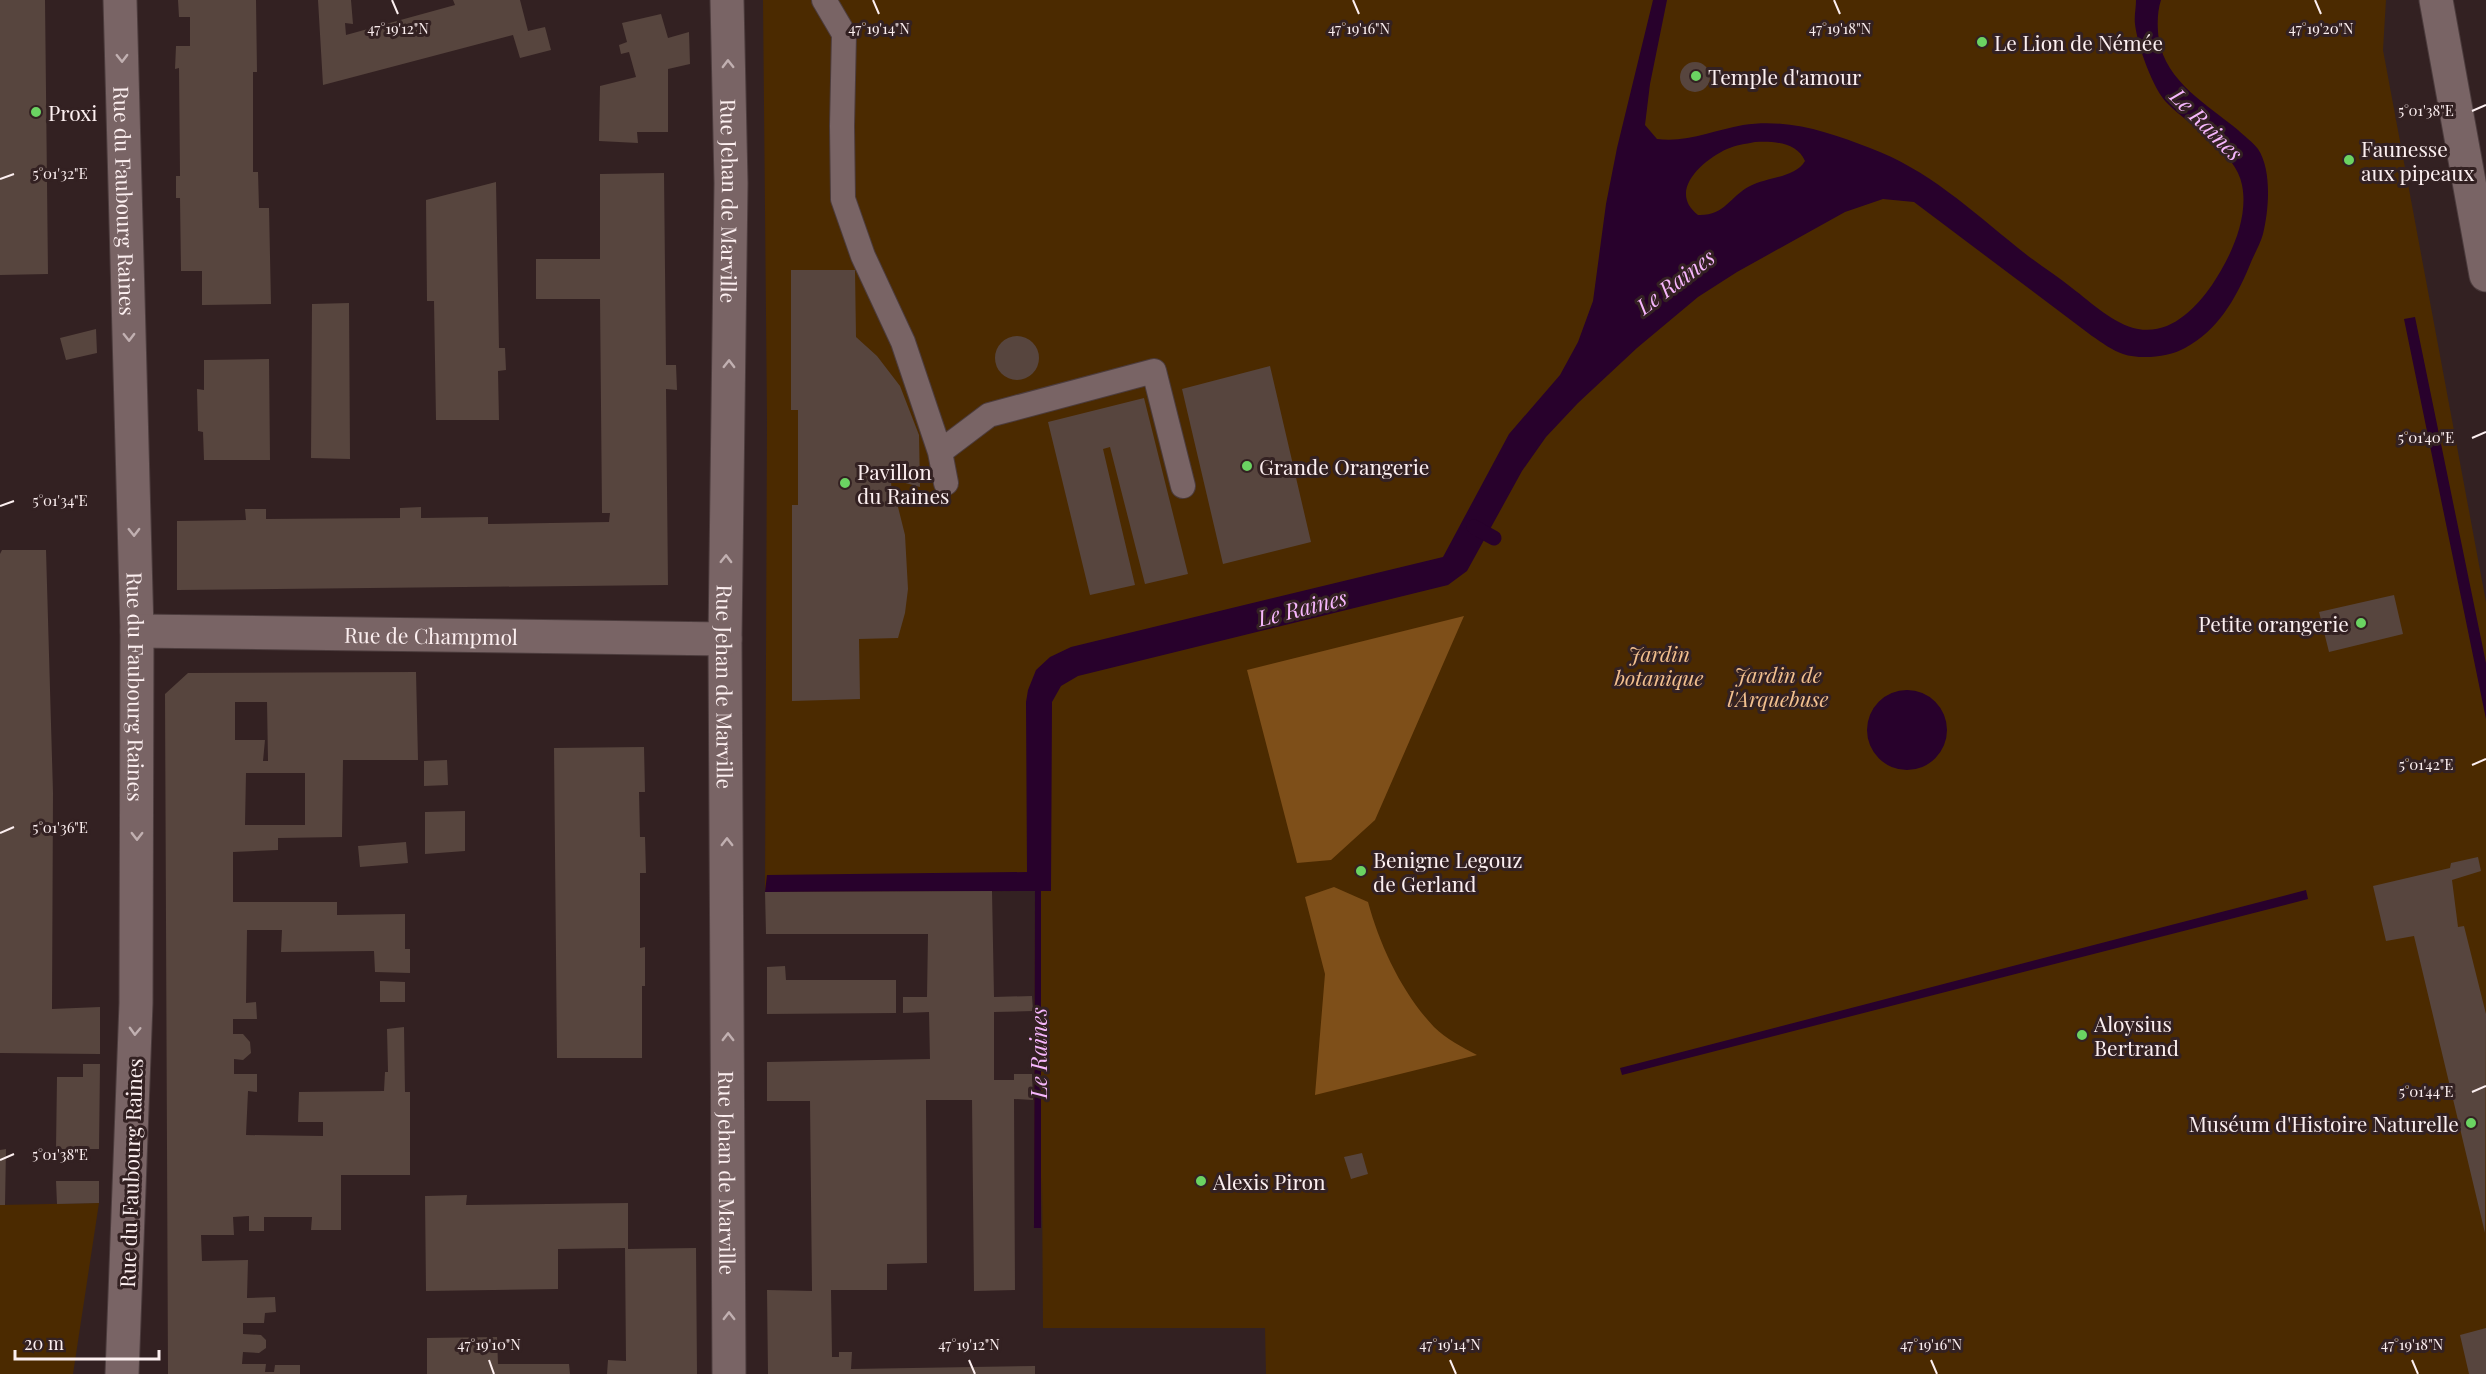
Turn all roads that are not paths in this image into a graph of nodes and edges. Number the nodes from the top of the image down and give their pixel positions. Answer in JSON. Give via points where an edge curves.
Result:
{"nodes":[{"id":1,"x":120,"y":0,"type":"edge"},
{"id":2,"x":731,"y":0,"type":"edge"},
{"id":3,"x":824,"y":0,"type":"edge"},
{"id":4,"x":2436,"y":0,"type":"edge"},
{"id":5,"x":2486,"y":275,"type":"edge"},
{"id":6,"x":940,"y":452,"type":"junction"},
{"id":7,"x":946,"y":483,"type":"dead end"},
{"id":8,"x":1183,"y":486,"type":"dead end"},
{"id":9,"x":137,"y":631,"type":"junction"},
{"id":10,"x":725,"y":639,"type":"junction"},
{"id":11,"x":122,"y":1374,"type":"edge"},
{"id":12,"x":729,"y":1374,"type":"edge"}],
"edges":[{"from":1,"to":9,"type":"street","name":"Rue du Faubourg Raines","one_way":true},
{"from":10,"to":2,"type":"street","name":"Rue Jehan de Marville","one_way":true},
{"from":3,"to":6,"type":"lane","via":[[844,34],[843,199],[863,256],[903,342]]},
{"from":4,"to":5,"type":"street"},
{"from":6,"to":7,"type":"lane"},
{"from":6,"to":8,"type":"lane","via":[[989,415],[1154,372]]},
{"from":9,"to":10,"type":"street","name":"Rue de Champmol"},
{"from":9,"to":11,"type":"street","name":"Rue du Faubourg Raines","one_way":true,"via":[[136,1003]]},
{"from":12,"to":10,"type":"street","name":"Rue Jehan de Marville","one_way":true}]}
